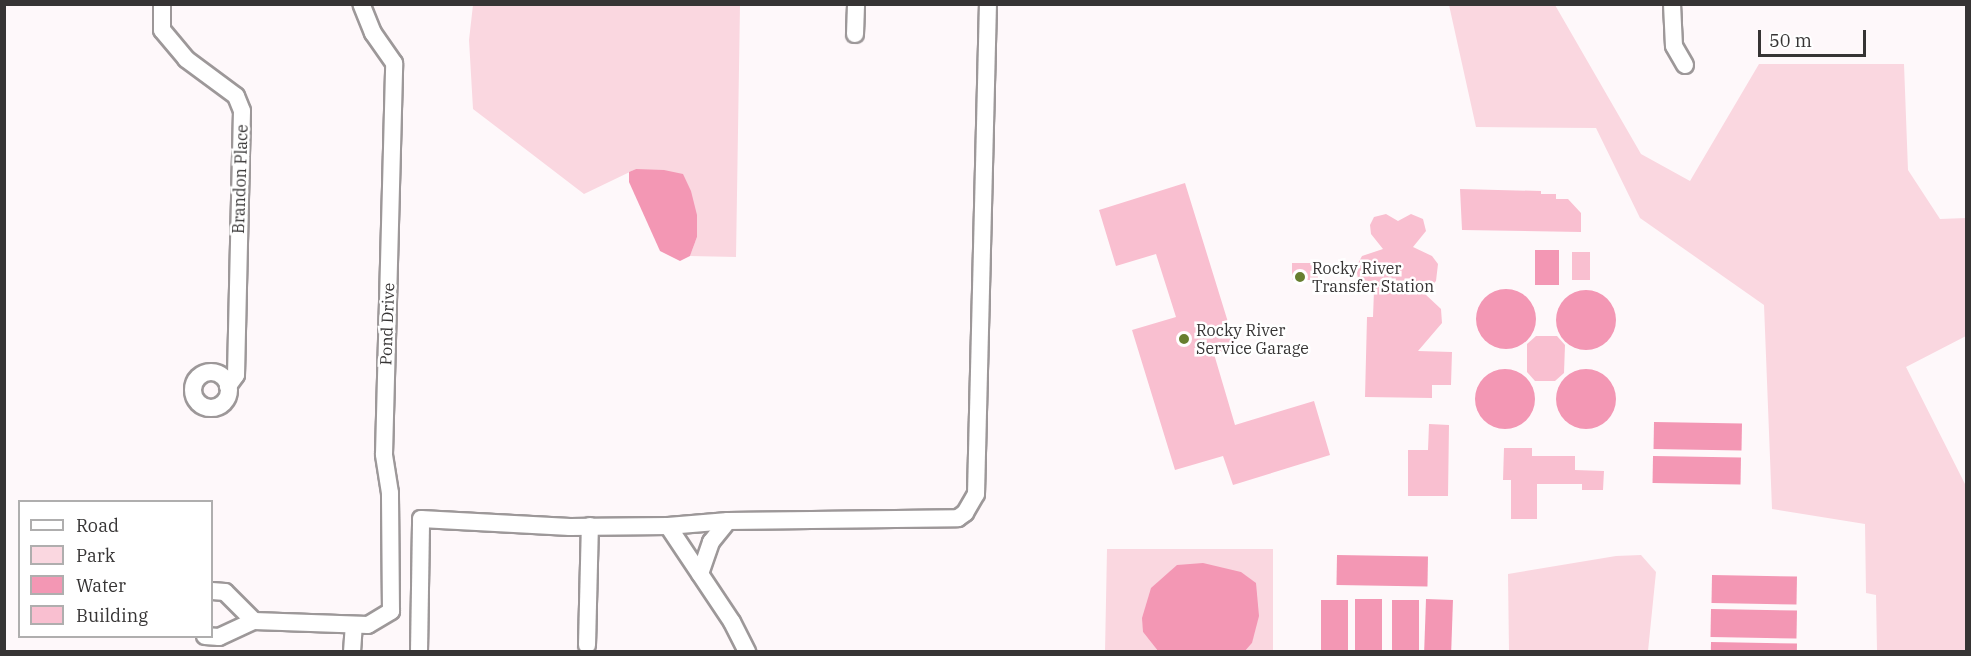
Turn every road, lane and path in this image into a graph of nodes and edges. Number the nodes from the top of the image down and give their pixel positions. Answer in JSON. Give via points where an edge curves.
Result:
{"nodes":[{"id":1,"x":162,"y":4,"type":"edge"},
{"id":2,"x":361,"y":4,"type":"edge"},
{"id":3,"x":856,"y":4,"type":"edge"},
{"id":4,"x":988,"y":4,"type":"edge"},
{"id":5,"x":1672,"y":4,"type":"edge"},
{"id":6,"x":855,"y":34,"type":"dead end"},
{"id":7,"x":1685,"y":65,"type":"dead end"},
{"id":8,"x":228,"y":386,"type":"dead end"},
{"id":9,"x":728,"y":521,"type":"junction"},
{"id":10,"x":590,"y":526,"type":"junction"},
{"id":11,"x":668,"y":526,"type":"junction"},
{"id":12,"x":700,"y":574,"type":"junction"},
{"id":13,"x":213,"y":591,"type":"edge"},
{"id":14,"x":254,"y":621,"type":"junction"},
{"id":15,"x":354,"y":625,"type":"junction"},
{"id":16,"x":213,"y":637,"type":"edge"},
{"id":17,"x":587,"y":645,"type":"dead end"},
{"id":18,"x":352,"y":651,"type":"edge"},
{"id":19,"x":419,"y":651,"type":"edge"},
{"id":20,"x":747,"y":651,"type":"edge"}],
"edges":[{"from":1,"to":8,"type":"street","name":"Brandon Place","via":[[162,30],[186,59],[236,96],[242,111],[236,375]]},
{"from":2,"to":15,"type":"street","name":"Pond Drive","via":[[373,33],[394,63],[384,454],[390,493],[393,588],[391,611],[368,625]]},
{"from":3,"to":6,"type":"street"},
{"from":4,"to":9,"type":"street","via":[[976,494],[958,518]]},
{"from":5,"to":7,"type":"street","via":[[1674,46]]},
{"from":9,"to":11,"type":"street"},
{"from":9,"to":12,"type":"street","via":[[711,542]]},
{"from":10,"to":11,"type":"street"},
{"from":10,"to":17,"type":"street"},
{"from":10,"to":19,"type":"street","via":[[421,519]]},
{"from":11,"to":12,"type":"street"},
{"from":12,"to":20,"type":"street"},
{"from":13,"to":14,"type":"street","via":[[225,592]]},
{"from":14,"to":15,"type":"street","name":"Pond Drive"},
{"from":14,"to":16,"type":"street","name":"Pond Drive"},
{"from":15,"to":18,"type":"street"}]}
